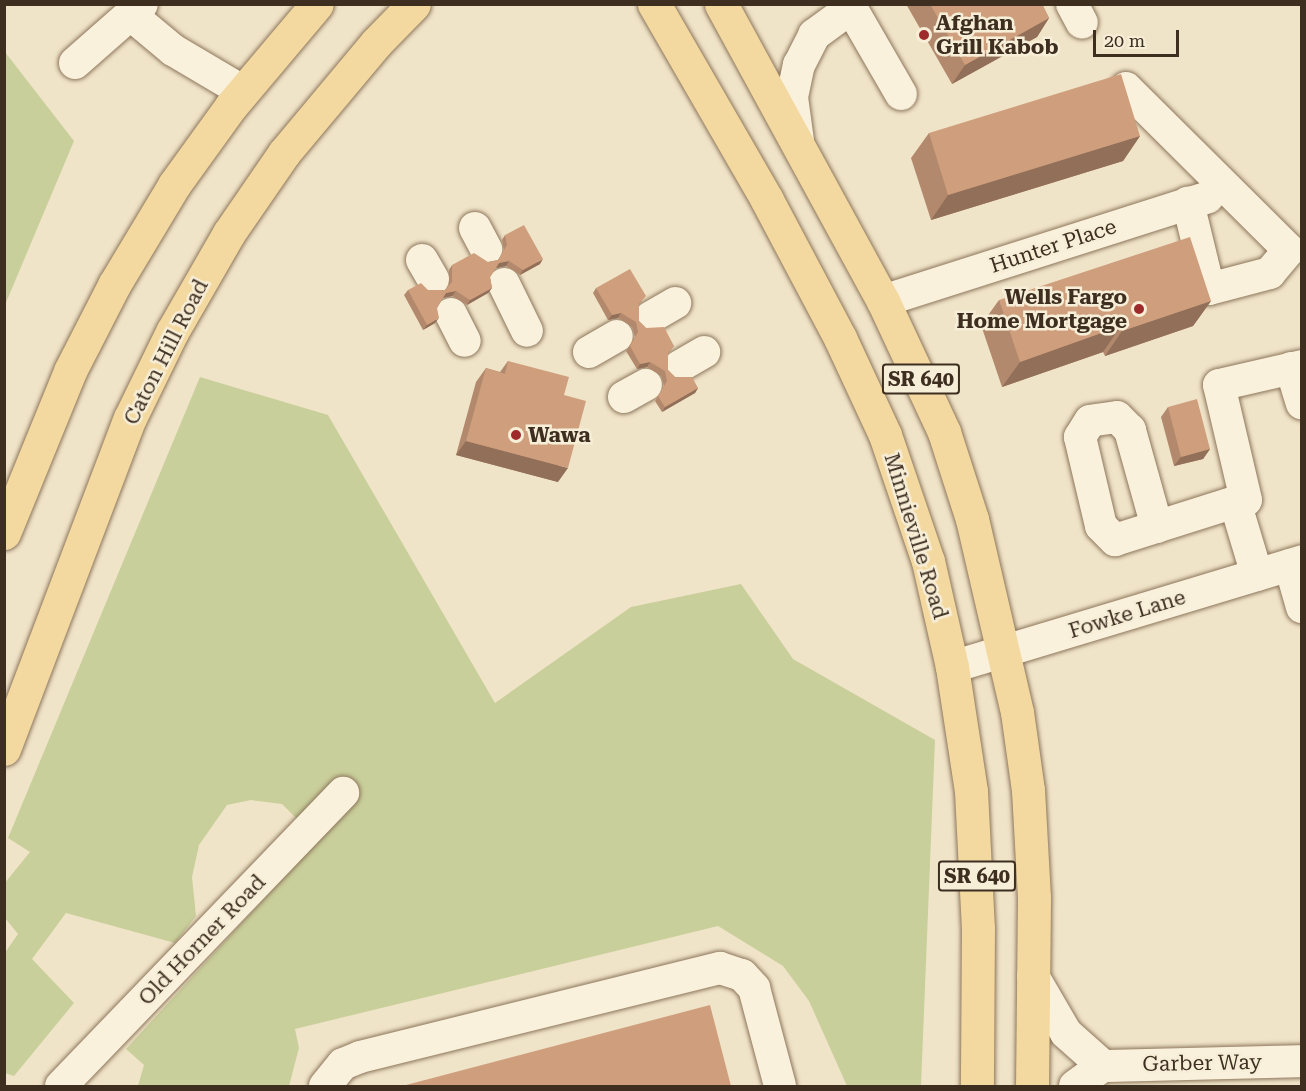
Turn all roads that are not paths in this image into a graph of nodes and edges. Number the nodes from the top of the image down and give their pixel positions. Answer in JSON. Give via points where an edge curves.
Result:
{"nodes":[{"id":1,"x":316,"y":4,"type":"edge"},
{"id":2,"x":414,"y":4,"type":"edge"},
{"id":3,"x":654,"y":4,"type":"edge"},
{"id":4,"x":721,"y":4,"type":"edge"},
{"id":5,"x":850,"y":6,"type":"edge"},
{"id":6,"x":136,"y":10,"type":"edge"},
{"id":7,"x":75,"y":63,"type":"dead end"},
{"id":8,"x":1126,"y":88,"type":"edge"},
{"id":9,"x":244,"y":92,"type":"junction"},
{"id":10,"x":901,"y":94,"type":"dead end"},
{"id":11,"x":807,"y":161,"type":"junction"},
{"id":12,"x":1228,"y":190,"type":"junction"},
{"id":13,"x":1188,"y":203,"type":"junction"},
{"id":14,"x":504,"y":284,"type":"dead end"},
{"id":15,"x":883,"y":301,"type":"junction"},
{"id":16,"x":451,"y":314,"type":"dead end"},
{"id":17,"x":527,"y":331,"type":"dead end"},
{"id":18,"x":617,"y":336,"type":"dead end"},
{"id":19,"x":465,"y":341,"type":"dead end"},
{"id":20,"x":589,"y":352,"type":"dead end"},
{"id":21,"x":1296,"y":367,"type":"edge"},
{"id":22,"x":1302,"y":403,"type":"edge"},
{"id":23,"x":1235,"y":502,"type":"junction"},
{"id":24,"x":1157,"y":526,"type":"dead end"},
{"id":25,"x":4,"y":533,"type":"edge"},
{"id":26,"x":1296,"y":563,"type":"edge"},
{"id":27,"x":1257,"y":575,"type":"junction"},
{"id":28,"x":1302,"y":607,"type":"edge"},
{"id":29,"x":1004,"y":651,"type":"junction"},
{"id":30,"x":952,"y":667,"type":"junction"},
{"id":31,"x":4,"y":749,"type":"edge"},
{"id":32,"x":343,"y":793,"type":"dead end"},
{"id":33,"x":1033,"y":976,"type":"junction"},
{"id":34,"x":1302,"y":1061,"type":"edge"},
{"id":35,"x":1103,"y":1065,"type":"junction"},
{"id":36,"x":61,"y":1086,"type":"edge"},
{"id":37,"x":325,"y":1086,"type":"edge"},
{"id":38,"x":780,"y":1086,"type":"edge"},
{"id":39,"x":977,"y":1086,"type":"edge"},
{"id":40,"x":1032,"y":1086,"type":"edge"},
{"id":41,"x":1075,"y":1086,"type":"edge"}],
"edges":[{"from":1,"to":9,"type":"main road"},
{"from":2,"to":31,"type":"main road","name":"Caton Hill Road","via":[[284,153],[229,232],[172,332],[130,418]]},
{"from":3,"to":30,"type":"main road","name":"Minnieville Road","number":"SR 640","via":[[802,264],[885,435],[928,561]]},
{"from":4,"to":11,"type":"main road","number":"SR 640"},
{"from":5,"to":10,"type":"street"},
{"from":5,"to":11,"type":"street","via":[[814,35],[794,81],[797,138]]},
{"from":6,"to":7,"type":"street"},
{"from":6,"to":9,"type":"street","via":[[173,50]]},
{"from":8,"to":12,"type":"street"},
{"from":9,"to":25,"type":"main road","via":[[174,185],[114,285],[70,371]]},
{"from":11,"to":15,"type":"main road","number":"SR 640"},
{"from":12,"to":13,"type":"street","name":"Hunter Place"},
{"from":12,"to":13,"type":"street","via":[[1289,250],[1270,273],[1209,290]]},
{"from":13,"to":15,"type":"street","name":"Hunter Place"},
{"from":14,"to":17,"type":"street"},
{"from":15,"to":29,"type":"main road","number":"SR 640","via":[[923,383],[958,473]]},
{"from":16,"to":19,"type":"street"},
{"from":18,"to":20,"type":"street"},
{"from":21,"to":22,"type":"street"},
{"from":21,"to":23,"type":"street","via":[[1219,385],[1246,500]]},
{"from":23,"to":24,"type":"street"},
{"from":23,"to":27,"type":"street"},
{"from":26,"to":27,"type":"street","name":"Fowke Lane"},
{"from":26,"to":28,"type":"street"},
{"from":27,"to":29,"type":"street","name":"Fowke Lane"},
{"from":29,"to":30,"type":"street","name":"Fowke Lane"},
{"from":29,"to":33,"type":"main road","number":"SR 640","via":[[1028,790]]},
{"from":30,"to":39,"type":"main road","name":"Minnieville Road","number":"SR 640","via":[[964,729],[976,849]]},
{"from":32,"to":36,"type":"street","name":"Old Horner Road"},
{"from":33,"to":35,"type":"street","via":[[1066,1033]]},
{"from":33,"to":40,"type":"main road","number":"SR 640"},
{"from":34,"to":35,"type":"street","name":"Garber Way"},
{"from":35,"to":41,"type":"street"},
{"from":37,"to":38,"type":"street","via":[[343,1064],[360,1057],[720,968],[742,975],[754,988]]}]}
